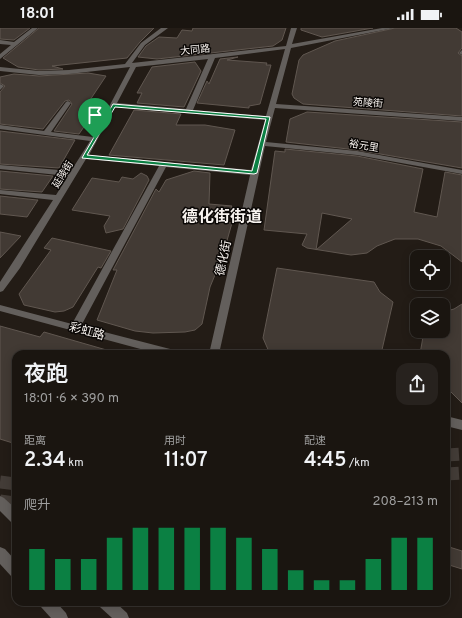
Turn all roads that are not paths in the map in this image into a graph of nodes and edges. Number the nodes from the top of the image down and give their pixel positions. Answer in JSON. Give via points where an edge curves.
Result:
{"nodes":[{"id":1,"x":35,"y":28,"type":"edge"},
{"id":2,"x":164,"y":28,"type":"edge"},
{"id":3,"x":294,"y":28,"type":"edge"},
{"id":4,"x":390,"y":28,"type":"edge"},
{"id":5,"x":0,"y":42,"type":"edge"},
{"id":6,"x":16,"y":44,"type":"junction"},
{"id":7,"x":288,"y":47,"type":"junction"},
{"id":8,"x":0,"y":57,"type":"edge"},
{"id":9,"x":212,"y":57,"type":"junction"},
{"id":10,"x":130,"y":66,"type":"junction"},
{"id":11,"x":0,"y":69,"type":"edge"},
{"id":12,"x":68,"y":103,"type":"dead end"},
{"id":13,"x":113,"y":105,"type":"junction"},
{"id":14,"x":272,"y":106,"type":"junction"},
{"id":15,"x":189,"y":111,"type":"junction"},
{"id":16,"x":268,"y":118,"type":"junction"},
{"id":17,"x":462,"y":119,"type":"edge"},
{"id":18,"x":0,"y":127,"type":"edge"},
{"id":19,"x":46,"y":134,"type":"junction"},
{"id":20,"x":95,"y":139,"type":"junction"},
{"id":21,"x":262,"y":144,"type":"junction"},
{"id":22,"x":84,"y":157,"type":"junction"},
{"id":23,"x":164,"y":164,"type":"junction"},
{"id":24,"x":0,"y":167,"type":"edge"},
{"id":25,"x":462,"y":172,"type":"edge"},
{"id":26,"x":254,"y":173,"type":"junction"},
{"id":27,"x":74,"y":174,"type":"junction"},
{"id":28,"x":0,"y":192,"type":"edge"},
{"id":29,"x":59,"y":198,"type":"junction"},
{"id":30,"x":0,"y":290,"type":"edge"},
{"id":31,"x":0,"y":308,"type":"edge"},
{"id":32,"x":75,"y":328,"type":"junction"},
{"id":33,"x":159,"y":350,"type":"edge"},
{"id":34,"x":215,"y":350,"type":"edge"},
{"id":35,"x":450,"y":422,"type":"edge"},
{"id":36,"x":462,"y":425,"type":"edge"},
{"id":37,"x":0,"y":502,"type":"edge"},
{"id":38,"x":12,"y":514,"type":"edge"},
{"id":39,"x":0,"y":554,"type":"edge"},
{"id":40,"x":12,"y":567,"type":"edge"},
{"id":41,"x":50,"y":606,"type":"edge"},
{"id":42,"x":108,"y":606,"type":"edge"},
{"id":43,"x":61,"y":618,"type":"edge"},
{"id":44,"x":122,"y":618,"type":"edge"}],
"edges":[{"from":1,"to":6,"type":"street"},
{"from":2,"to":10,"type":"street","name":"延陵街","via":[[144,42],[133,54]]},
{"from":3,"to":7,"type":"street","name":"德化街"},
{"from":4,"to":7,"type":"street","name":"大同路"},
{"from":5,"to":6,"type":"street"},
{"from":6,"to":8,"type":"street"},
{"from":7,"to":9,"type":"street","name":"大同路"},
{"from":7,"to":14,"type":"street","name":"德化街"},
{"from":9,"to":10,"type":"street","name":"大同路"},
{"from":9,"to":15,"type":"street"},
{"from":10,"to":11,"type":"street","name":"大同路","via":[[53,73]]},
{"from":10,"to":13,"type":"street","name":"延陵街"},
{"from":12,"to":19,"type":"street"},
{"from":13,"to":15,"type":"street"},
{"from":13,"to":20,"type":"street","name":"延陵街"},
{"from":14,"to":16,"type":"street","name":"德化街"},
{"from":14,"to":17,"type":"street","name":"苑陵街"},
{"from":15,"to":16,"type":"street"},
{"from":16,"to":21,"type":"street","name":"德化街"},
{"from":18,"to":19,"type":"street"},
{"from":19,"to":20,"type":"street"},
{"from":20,"to":22,"type":"street","name":"延陵街"},
{"from":21,"to":25,"type":"street","name":"裕元里","via":[[357,153]]},
{"from":21,"to":26,"type":"street","name":"德化街"},
{"from":22,"to":23,"type":"street"},
{"from":22,"to":27,"type":"street","name":"延陵街"},
{"from":23,"to":26,"type":"street"},
{"from":23,"to":32,"type":"street"},
{"from":24,"to":27,"type":"street"},
{"from":26,"to":34,"type":"street","name":"德化街"},
{"from":27,"to":29,"type":"street","name":"延陵街"},
{"from":28,"to":29,"type":"street"},
{"from":29,"to":30,"type":"street","name":"延陵街"},
{"from":31,"to":32,"type":"street","name":"彩虹路"},
{"from":32,"to":33,"type":"street","name":"彩虹路"},
{"from":35,"to":36,"type":"street"},
{"from":37,"to":38,"type":"street"},
{"from":39,"to":40,"type":"street"},
{"from":41,"to":43,"type":"street"},
{"from":42,"to":44,"type":"street"}]}
